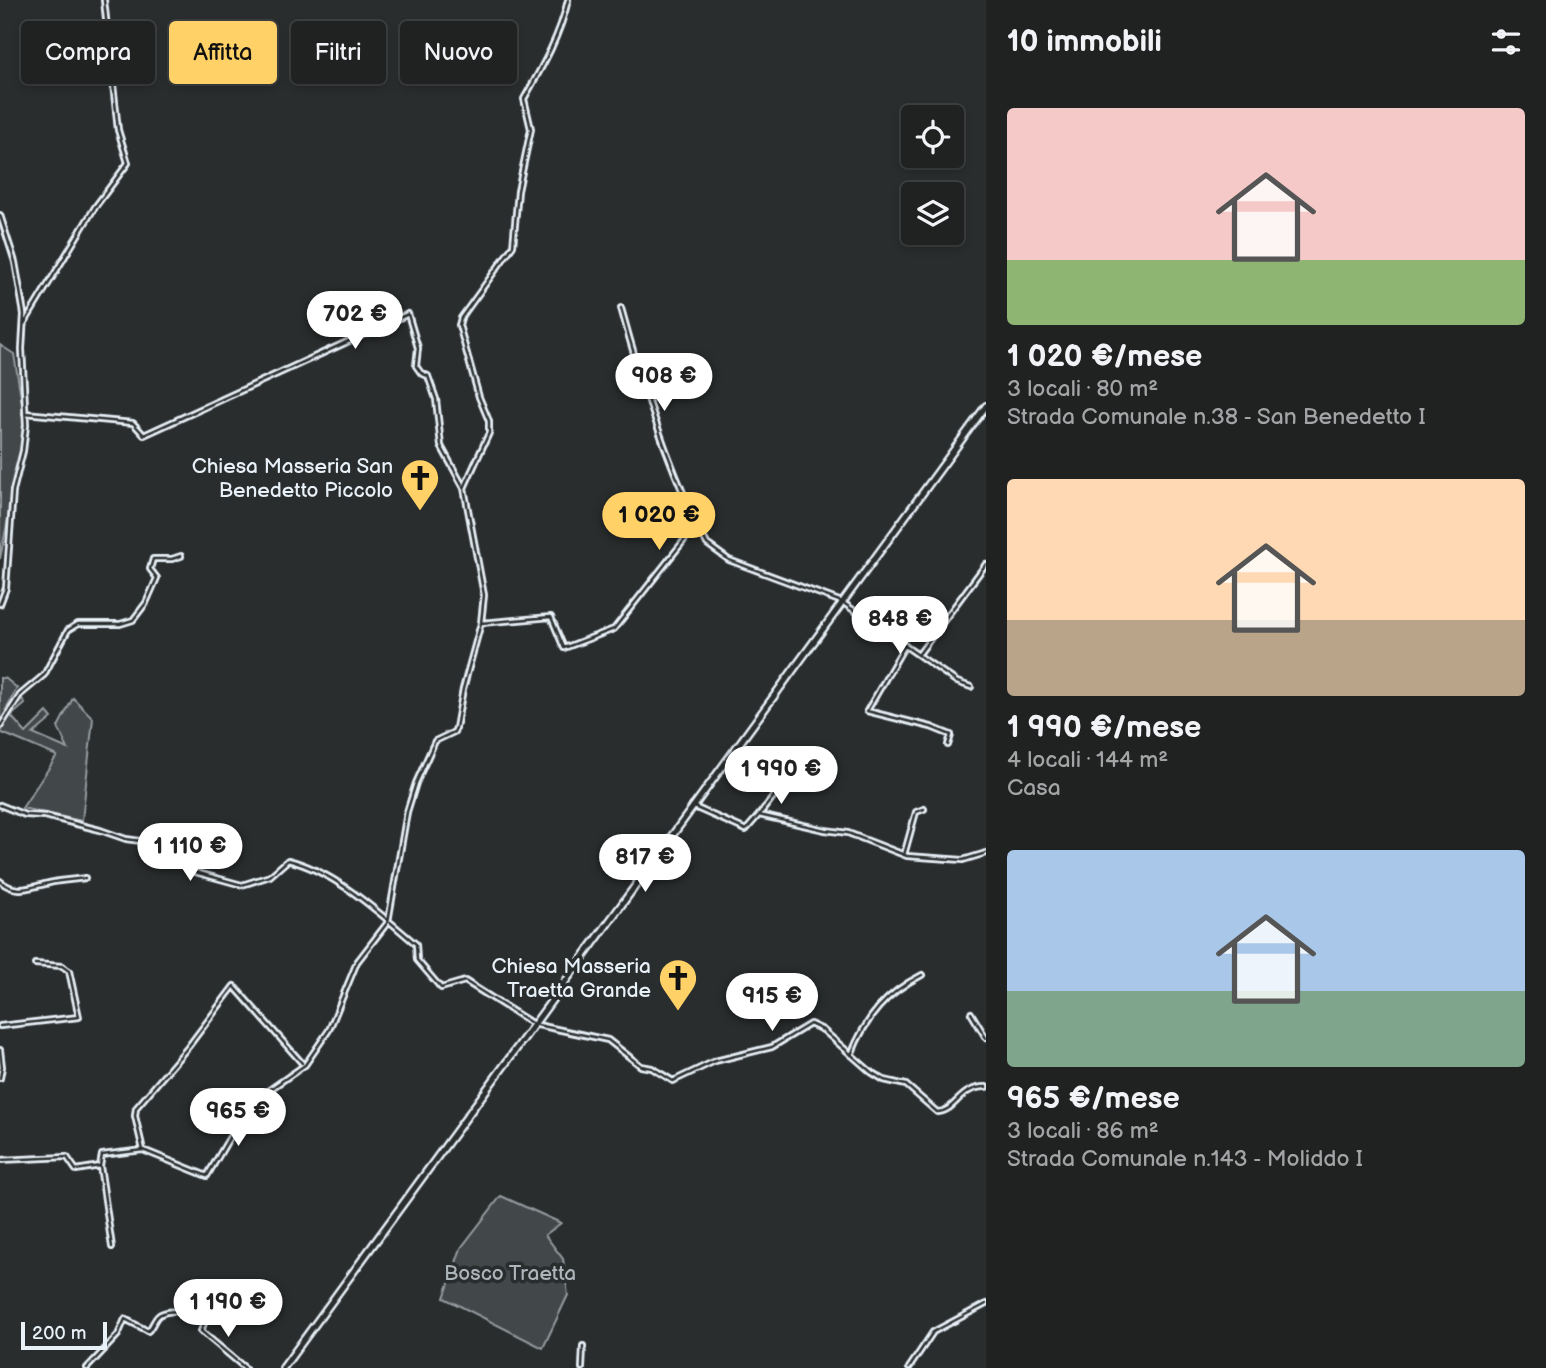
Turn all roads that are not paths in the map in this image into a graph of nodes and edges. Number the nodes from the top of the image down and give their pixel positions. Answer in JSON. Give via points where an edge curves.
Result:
{"nodes":[{"id":1,"x":104,"y":0,"type":"edge"},
{"id":2,"x":568,"y":0,"type":"edge"},
{"id":3,"x":0,"y":215,"type":"edge"},
{"id":4,"x":621,"y":308,"type":"dead end"},
{"id":5,"x":24,"y":314,"type":"junction"},
{"id":6,"x":29,"y":314,"type":"junction"},
{"id":7,"x":23,"y":325,"type":"junction"},
{"id":8,"x":986,"y":405,"type":"edge"},
{"id":9,"x":25,"y":413,"type":"junction"},
{"id":10,"x":464,"y":488,"type":"junction"},
{"id":11,"x":697,"y":524,"type":"junction"},
{"id":12,"x":181,"y":556,"type":"dead end"},
{"id":13,"x":986,"y":564,"type":"edge"},
{"id":14,"x":842,"y":602,"type":"junction"},
{"id":15,"x":0,"y":604,"type":"edge"},
{"id":16,"x":481,"y":623,"type":"junction"},
{"id":17,"x":905,"y":645,"type":"junction"},
{"id":18,"x":919,"y":654,"type":"junction"},
{"id":19,"x":971,"y":687,"type":"dead end"},
{"id":20,"x":0,"y":727,"type":"edge"},
{"id":21,"x":948,"y":745,"type":"dead end"},
{"id":22,"x":785,"y":782,"type":"dead end"},
{"id":23,"x":0,"y":805,"type":"edge"},
{"id":24,"x":692,"y":806,"type":"junction"},
{"id":25,"x":925,"y":809,"type":"dead end"},
{"id":26,"x":759,"y":815,"type":"junction"},
{"id":27,"x":986,"y":853,"type":"edge"},
{"id":28,"x":904,"y":855,"type":"junction"},
{"id":29,"x":85,"y":878,"type":"dead end"},
{"id":30,"x":0,"y":881,"type":"edge"},
{"id":31,"x":388,"y":922,"type":"junction"},
{"id":32,"x":36,"y":964,"type":"dead end"},
{"id":33,"x":922,"y":975,"type":"dead end"},
{"id":34,"x":971,"y":1013,"type":"dead end"},
{"id":35,"x":533,"y":1024,"type":"junction"},
{"id":36,"x":0,"y":1026,"type":"edge"},
{"id":37,"x":986,"y":1038,"type":"edge"},
{"id":38,"x":0,"y":1050,"type":"edge"},
{"id":39,"x":851,"y":1055,"type":"junction"},
{"id":40,"x":303,"y":1062,"type":"dead end"},
{"id":41,"x":0,"y":1078,"type":"edge"},
{"id":42,"x":986,"y":1087,"type":"edge"},
{"id":43,"x":143,"y":1150,"type":"junction"},
{"id":44,"x":0,"y":1160,"type":"edge"},
{"id":45,"x":100,"y":1166,"type":"junction"},
{"id":46,"x":112,"y":1247,"type":"dead end"},
{"id":47,"x":986,"y":1304,"type":"edge"},
{"id":48,"x":583,"y":1346,"type":"dead end"},
{"id":49,"x":86,"y":1368,"type":"edge"},
{"id":50,"x":245,"y":1368,"type":"edge"},
{"id":51,"x":283,"y":1368,"type":"edge"},
{"id":52,"x":582,"y":1368,"type":"edge"},
{"id":53,"x":909,"y":1368,"type":"edge"}],
"edges":[{"from":1,"to":6,"type":"street","via":[[118,130],[128,163]]},
{"from":2,"to":10,"type":"street","via":[[552,50],[524,99],[531,129],[513,246],[459,325],[489,421],[489,433]]},
{"from":3,"to":5,"type":"street","via":[[15,262]]},
{"from":4,"to":11,"type":"street","via":[[661,439]]},
{"from":5,"to":6,"type":"street"},
{"from":5,"to":7,"type":"street"},
{"from":6,"to":7,"type":"street"},
{"from":7,"to":9,"type":"street"},
{"from":8,"to":14,"type":"main road"},
{"from":9,"to":10,"type":"street","via":[[133,423],[144,435],[408,313],[418,348],[416,366],[428,376],[436,399],[441,446]]},
{"from":9,"to":15,"type":"street","via":[[26,439],[13,491],[6,588]]},
{"from":10,"to":16,"type":"street","via":[[484,596]]},
{"from":11,"to":14,"type":"street","via":[[707,544],[729,560]]},
{"from":11,"to":16,"type":"street","via":[[614,629],[564,648],[551,617]]},
{"from":12,"to":20,"type":"street","via":[[153,559],[150,569],[157,578],[133,620],[78,624],[68,630],[44,675],[20,695]]},
{"from":13,"to":18,"type":"street"},
{"from":14,"to":17,"type":"street"},
{"from":14,"to":24,"type":"main road"},
{"from":16,"to":31,"type":"street","via":[[456,728],[433,745],[410,800]]},
{"from":17,"to":18,"type":"street"},
{"from":17,"to":21,"type":"street","via":[[867,711],[951,735]]},
{"from":18,"to":19,"type":"street"},
{"from":22,"to":26,"type":"street"},
{"from":23,"to":31,"type":"street","via":[[126,839],[184,847],[195,872],[237,884],[270,876],[284,862],[292,861],[357,896]]},
{"from":24,"to":26,"type":"street","via":[[746,830]]},
{"from":24,"to":35,"type":"main road"},
{"from":25,"to":28,"type":"street","via":[[916,812]]},
{"from":26,"to":28,"type":"street","via":[[848,833]]},
{"from":27,"to":28,"type":"street","via":[[963,860]]},
{"from":29,"to":30,"type":"street","via":[[32,889],[12,889]]},
{"from":31,"to":35,"type":"street","via":[[416,944],[417,960],[441,988],[465,981]]},
{"from":31,"to":43,"type":"street","via":[[357,962],[329,1030],[305,1065],[249,1104],[210,1174]]},
{"from":32,"to":36,"type":"street","via":[[69,971],[79,1017]]},
{"from":33,"to":39,"type":"street","via":[[880,1003],[864,1024]]},
{"from":34,"to":37,"type":"street"},
{"from":35,"to":39,"type":"street","via":[[608,1040],[640,1066],[673,1081],[715,1061],[772,1047],[810,1024]]},
{"from":35,"to":51,"type":"main road"},
{"from":38,"to":41,"type":"street"},
{"from":39,"to":42,"type":"street","via":[[884,1080],[906,1085],[937,1112],[946,1110],[967,1090]]},
{"from":40,"to":43,"type":"street","via":[[234,986],[136,1108]]},
{"from":43,"to":45,"type":"street","via":[[102,1155]]},
{"from":44,"to":45,"type":"street","via":[[67,1157],[76,1170]]},
{"from":45,"to":46,"type":"street"},
{"from":47,"to":53,"type":"street","via":[[933,1332]]},
{"from":48,"to":52,"type":"street"},
{"from":49,"to":50,"type":"street","via":[[118,1335],[125,1318],[148,1331],[158,1316],[171,1310],[186,1314],[209,1311],[201,1331]]}]}
